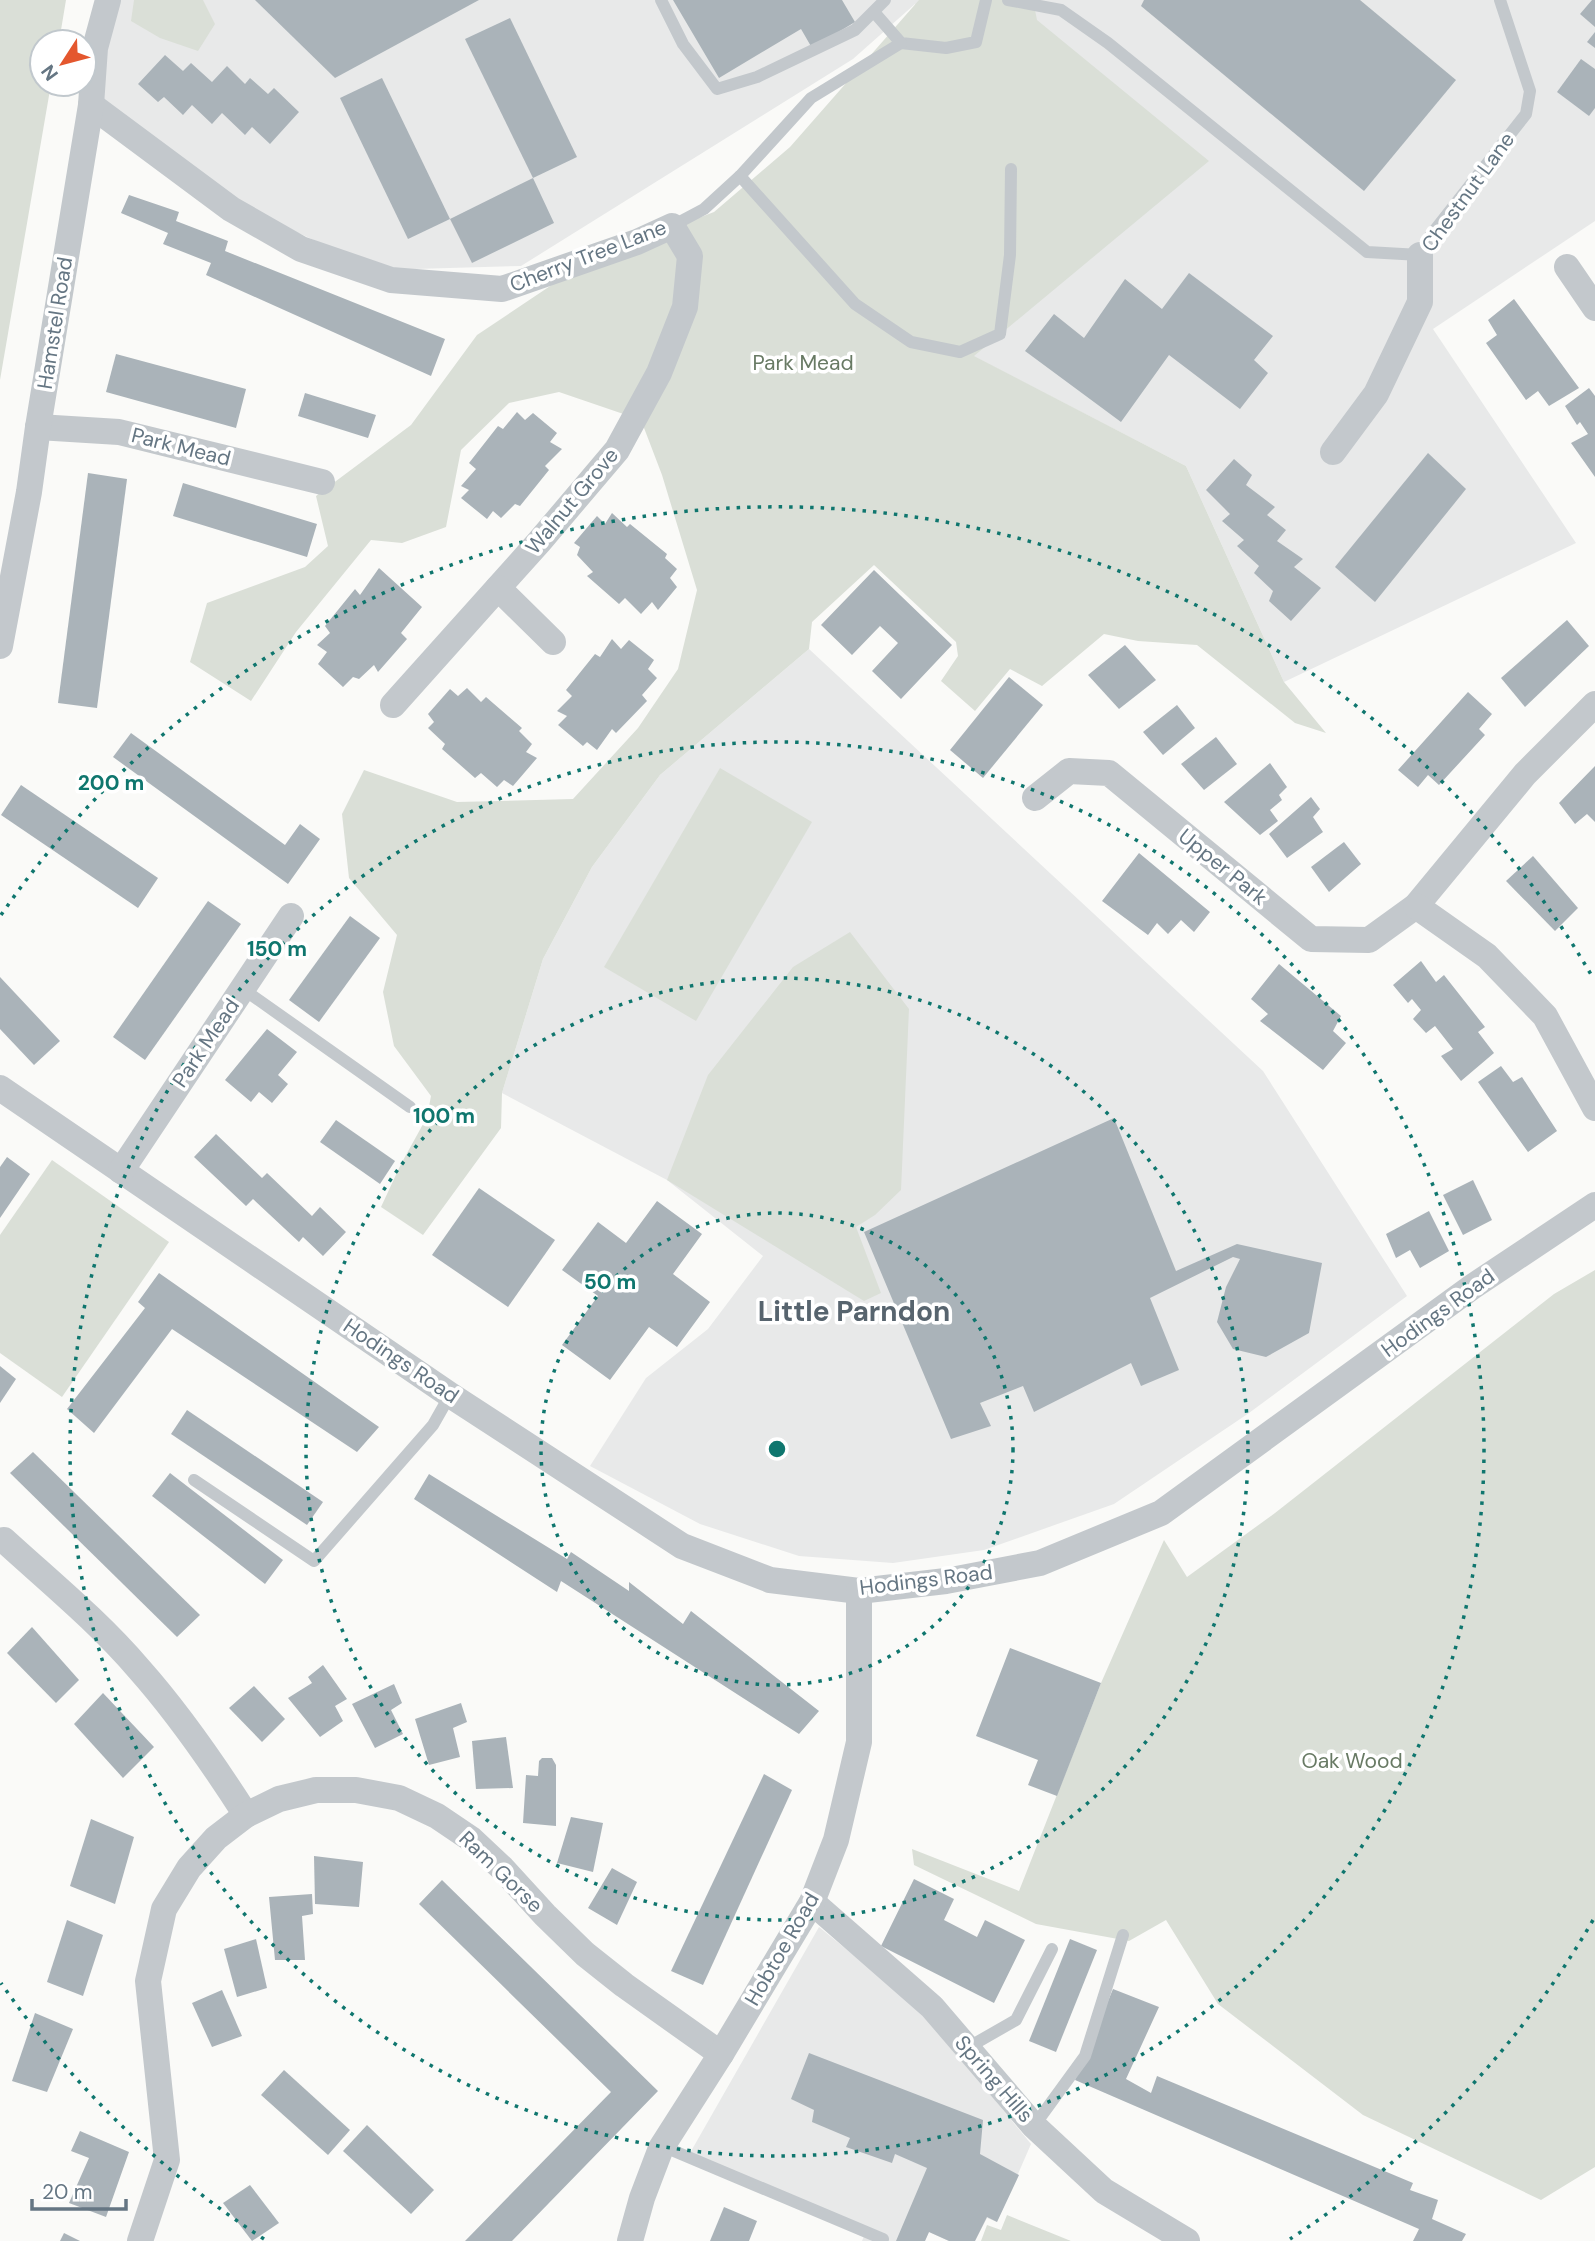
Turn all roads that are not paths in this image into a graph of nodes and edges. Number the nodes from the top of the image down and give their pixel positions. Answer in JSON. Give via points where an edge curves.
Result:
{"nodes":[{"id":1,"x":108,"y":0,"type":"edge"},
{"id":2,"x":661,"y":0,"type":"edge"},
{"id":3,"x":886,"y":0,"type":"edge"},
{"id":4,"x":986,"y":0,"type":"edge"},
{"id":5,"x":1008,"y":0,"type":"edge"},
{"id":6,"x":1500,"y":0,"type":"edge"},
{"id":7,"x":874,"y":12,"type":"junction"},
{"id":8,"x":901,"y":43,"type":"junction"},
{"id":9,"x":91,"y":106,"type":"junction"},
{"id":10,"x":1011,"y":169,"type":"dead end"},
{"id":11,"x":740,"y":176,"type":"junction"},
{"id":12,"x":672,"y":226,"type":"junction"},
{"id":13,"x":1420,"y":255,"type":"junction"},
{"id":14,"x":1567,"y":267,"type":"dead end"},
{"id":15,"x":1595,"y":307,"type":"edge"},
{"id":16,"x":38,"y":428,"type":"junction"},
{"id":17,"x":1333,"y":452,"type":"dead end"},
{"id":18,"x":322,"y":482,"type":"dead end"},
{"id":19,"x":498,"y":588,"type":"junction"},
{"id":20,"x":553,"y":642,"type":"dead end"},
{"id":21,"x":0,"y":646,"type":"edge"},
{"id":22,"x":393,"y":705,"type":"dead end"},
{"id":23,"x":1595,"y":705,"type":"edge"},
{"id":24,"x":1035,"y":798,"type":"dead end"},
{"id":25,"x":1416,"y":906,"type":"junction"},
{"id":26,"x":291,"y":916,"type":"dead end"},
{"id":27,"x":243,"y":989,"type":"junction"},
{"id":28,"x":0,"y":1088,"type":"edge"},
{"id":29,"x":410,"y":1107,"type":"dead end"},
{"id":30,"x":1595,"y":1108,"type":"edge"},
{"id":31,"x":121,"y":1171,"type":"junction"},
{"id":32,"x":1595,"y":1205,"type":"edge"},
{"id":33,"x":450,"y":1395,"type":"junction"},
{"id":34,"x":194,"y":1479,"type":"dead end"},
{"id":35,"x":4,"y":1540,"type":"dead end"},
{"id":36,"x":859,"y":1591,"type":"junction"},
{"id":37,"x":246,"y":1815,"type":"junction"},
{"id":38,"x":812,"y":1902,"type":"junction"},
{"id":39,"x":1123,"y":1935,"type":"dead end"},
{"id":40,"x":1052,"y":1948,"type":"dead end"},
{"id":41,"x":967,"y":2048,"type":"junction"},
{"id":42,"x":721,"y":2054,"type":"junction"},
{"id":43,"x":1034,"y":2126,"type":"junction"},
{"id":44,"x":662,"y":2146,"type":"junction"},
{"id":45,"x":140,"y":2241,"type":"edge"},
{"id":46,"x":629,"y":2241,"type":"edge"},
{"id":47,"x":883,"y":2241,"type":"edge"},
{"id":48,"x":1187,"y":2241,"type":"edge"}],
"edges":[{"from":1,"to":9,"type":"street","name":"Hamstel Road","via":[[95,48]]},
{"from":2,"to":7,"type":"lane","via":[[683,44],[717,89],[757,77],[855,30]]},
{"from":3,"to":7,"type":"lane"},
{"from":4,"to":8,"type":"lane","via":[[976,42],[946,48]]},
{"from":5,"to":13,"type":"lane","via":[[1061,10],[1367,252]]},
{"from":6,"to":13,"type":"lane","name":"Chestnut Lane","via":[[1530,91],[1526,114]]},
{"from":7,"to":8,"type":"lane"},
{"from":8,"to":11,"type":"lane","name":"Cherry Tree Lane","via":[[811,99]]},
{"from":9,"to":12,"type":"street","name":"Cherry Tree Lane","via":[[231,209],[301,249],[391,281],[502,289]]},
{"from":9,"to":16,"type":"street","name":"Hamstel Road"},
{"from":10,"to":11,"type":"lane","via":[[1010,255],[1000,334],[960,352],[911,342],[855,304]]},
{"from":11,"to":12,"type":"lane","name":"Cherry Tree Lane","via":[[704,209]]},
{"from":12,"to":19,"type":"street","name":"Walnut Grove","via":[[690,256],[685,307],[659,373],[617,450]]},
{"from":13,"to":17,"type":"street","name":"Chestnut Lane","via":[[1420,302],[1376,394]]},
{"from":14,"to":15,"type":"street"},
{"from":16,"to":18,"type":"street","name":"Park Mead","via":[[118,432]]},
{"from":16,"to":21,"type":"street","name":"Hamstel Road"},
{"from":19,"to":20,"type":"street"},
{"from":19,"to":22,"type":"street","name":"Walnut Grove"},
{"from":23,"to":25,"type":"street","name":"Upper Park","via":[[1525,774]]},
{"from":24,"to":25,"type":"street","name":"Upper Park","via":[[1069,771],[1109,773],[1311,939],[1369,940]]},
{"from":25,"to":30,"type":"street","via":[[1487,956],[1545,1016]]},
{"from":26,"to":27,"type":"street","name":"Park Mead"},
{"from":27,"to":29,"type":"lane"},
{"from":27,"to":31,"type":"street","name":"Park Mead"},
{"from":28,"to":31,"type":"street","name":"Hodings Road"},
{"from":31,"to":33,"type":"street","name":"Hodings Road"},
{"from":32,"to":36,"type":"street","name":"Hodings Road","via":[[1472,1287],[1161,1513],[1040,1563]]},
{"from":33,"to":34,"type":"lane","via":[[433,1425],[314,1561]]},
{"from":33,"to":36,"type":"street","name":"Hodings Road","via":[[682,1546],[770,1580]]},
{"from":35,"to":37,"type":"street","via":[[139,1668]]},
{"from":36,"to":38,"type":"street","name":"Hobtoe Road","via":[[859,1742],[836,1840]]},
{"from":37,"to":42,"type":"street","name":"Ram Gorse","via":[[279,1799],[316,1790],[356,1790],[399,1798],[437,1816],[471,1839],[585,1954]]},
{"from":37,"to":45,"type":"street","name":"Ram Gorse","via":[[216,1838],[189,1868],[164,1909],[148,1981],[167,2160]]},
{"from":38,"to":41,"type":"street","name":"Spring Hills","via":[[932,2007]]},
{"from":38,"to":42,"type":"street","name":"Hobtoe Road"},
{"from":39,"to":43,"type":"lane","via":[[1085,2056]]},
{"from":40,"to":41,"type":"lane","via":[[1016,2020]]},
{"from":41,"to":43,"type":"street","name":"Spring Hills"},
{"from":42,"to":44,"type":"street","name":"Hobtoe Road"},
{"from":43,"to":48,"type":"street","name":"Spring Hills","via":[[1104,2191]]},
{"from":44,"to":46,"type":"street","name":"Hobtoe Road"},
{"from":44,"to":47,"type":"lane"}]}
